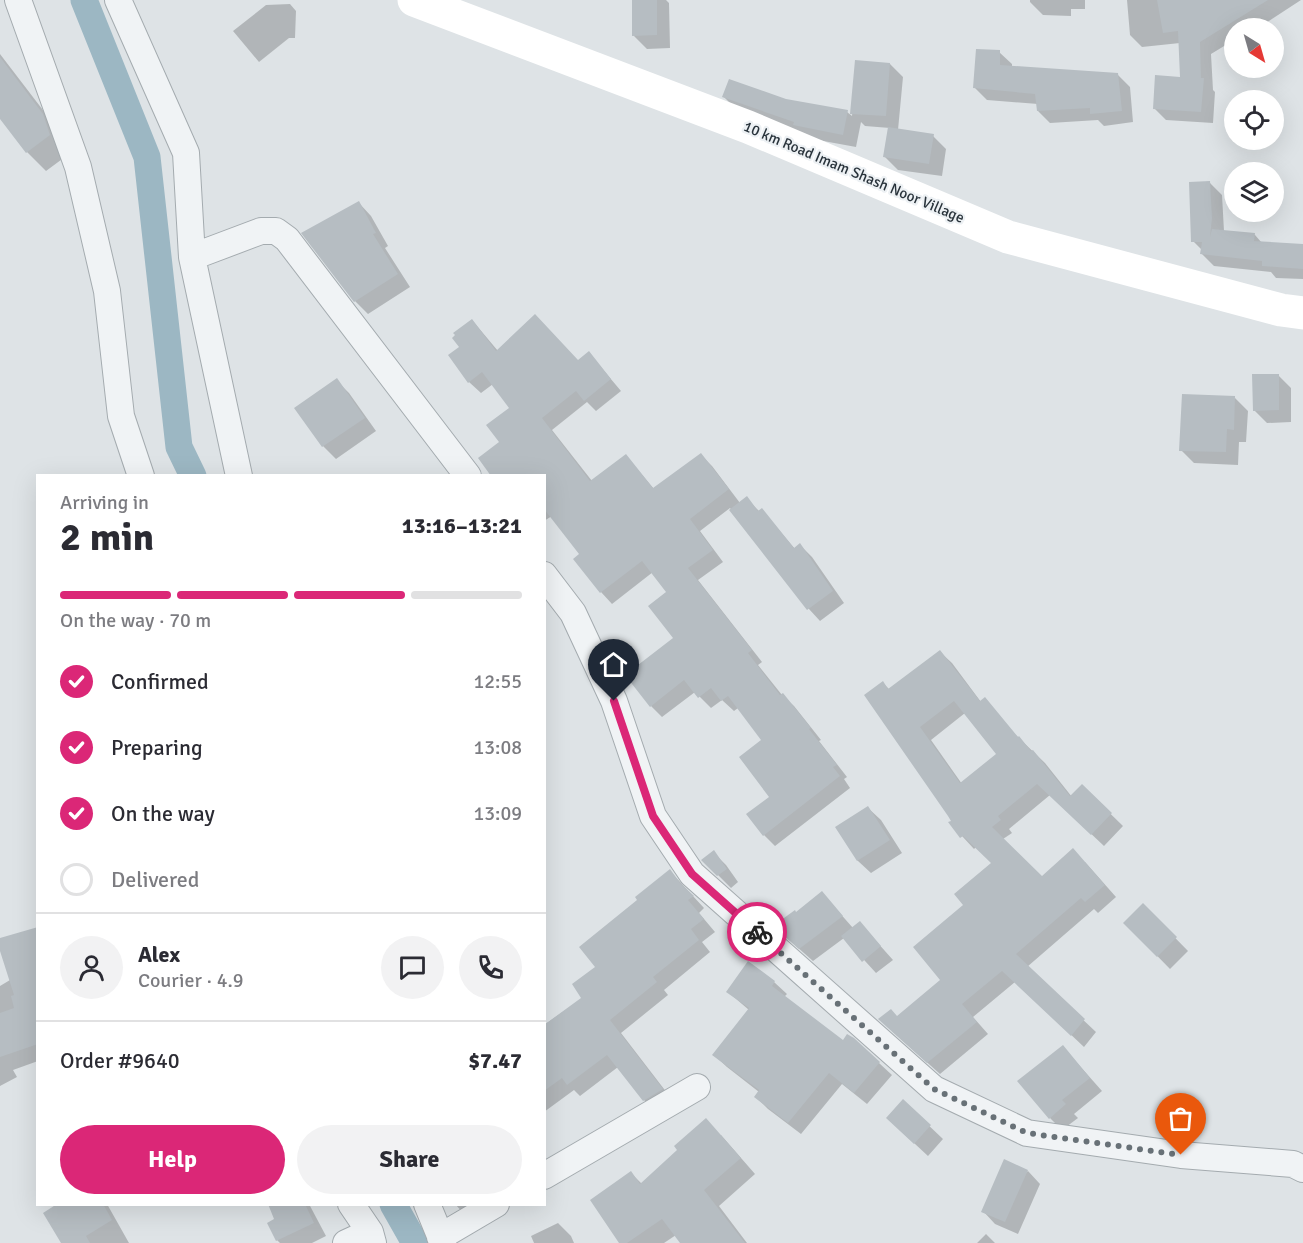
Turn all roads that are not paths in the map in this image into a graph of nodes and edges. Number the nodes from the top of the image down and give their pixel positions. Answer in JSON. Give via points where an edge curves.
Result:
{"nodes":[{"id":1,"x":18,"y":0,"type":"edge"},
{"id":2,"x":118,"y":0,"type":"edge"},
{"id":3,"x":414,"y":0,"type":"edge"},
{"id":4,"x":192,"y":257,"type":"junction"},
{"id":5,"x":1303,"y":313,"type":"edge"},
{"id":6,"x":140,"y":474,"type":"edge"},
{"id":7,"x":239,"y":474,"type":"edge"},
{"id":8,"x":466,"y":474,"type":"edge"},
{"id":9,"x":546,"y":578,"type":"edge"},
{"id":10,"x":697,"y":1087,"type":"dead end"},
{"id":11,"x":1303,"y":1169,"type":"edge"},
{"id":12,"x":546,"y":1175,"type":"edge"},
{"id":13,"x":352,"y":1206,"type":"edge"},
{"id":14,"x":428,"y":1206,"type":"edge"},
{"id":15,"x":493,"y":1206,"type":"edge"},
{"id":16,"x":371,"y":1238,"type":"edge"},
{"id":17,"x":441,"y":1240,"type":"edge"},
{"id":18,"x":346,"y":1243,"type":"edge"}],
"edges":[{"from":1,"to":6,"type":"street","via":[[78,167],[107,291],[121,416]]},
{"from":2,"to":4,"type":"street","via":[[186,153]]},
{"from":3,"to":5,"type":"street","name":"10 km Road Imam Shash Noor Village","via":[[748,127],[1008,237]]},
{"from":4,"to":7,"type":"street"},
{"from":4,"to":8,"type":"street","via":[[261,231],[276,231],[288,239]]},
{"from":9,"to":11,"type":"street","via":[[573,613],[614,701],[653,816],[692,874],[934,1089],[1027,1133],[1181,1155],[1293,1164]]},
{"from":10,"to":12,"type":"street"},
{"from":13,"to":16,"type":"street"},
{"from":14,"to":17,"type":"street"},
{"from":15,"to":17,"type":"street"},
{"from":16,"to":18,"type":"street"}]}
